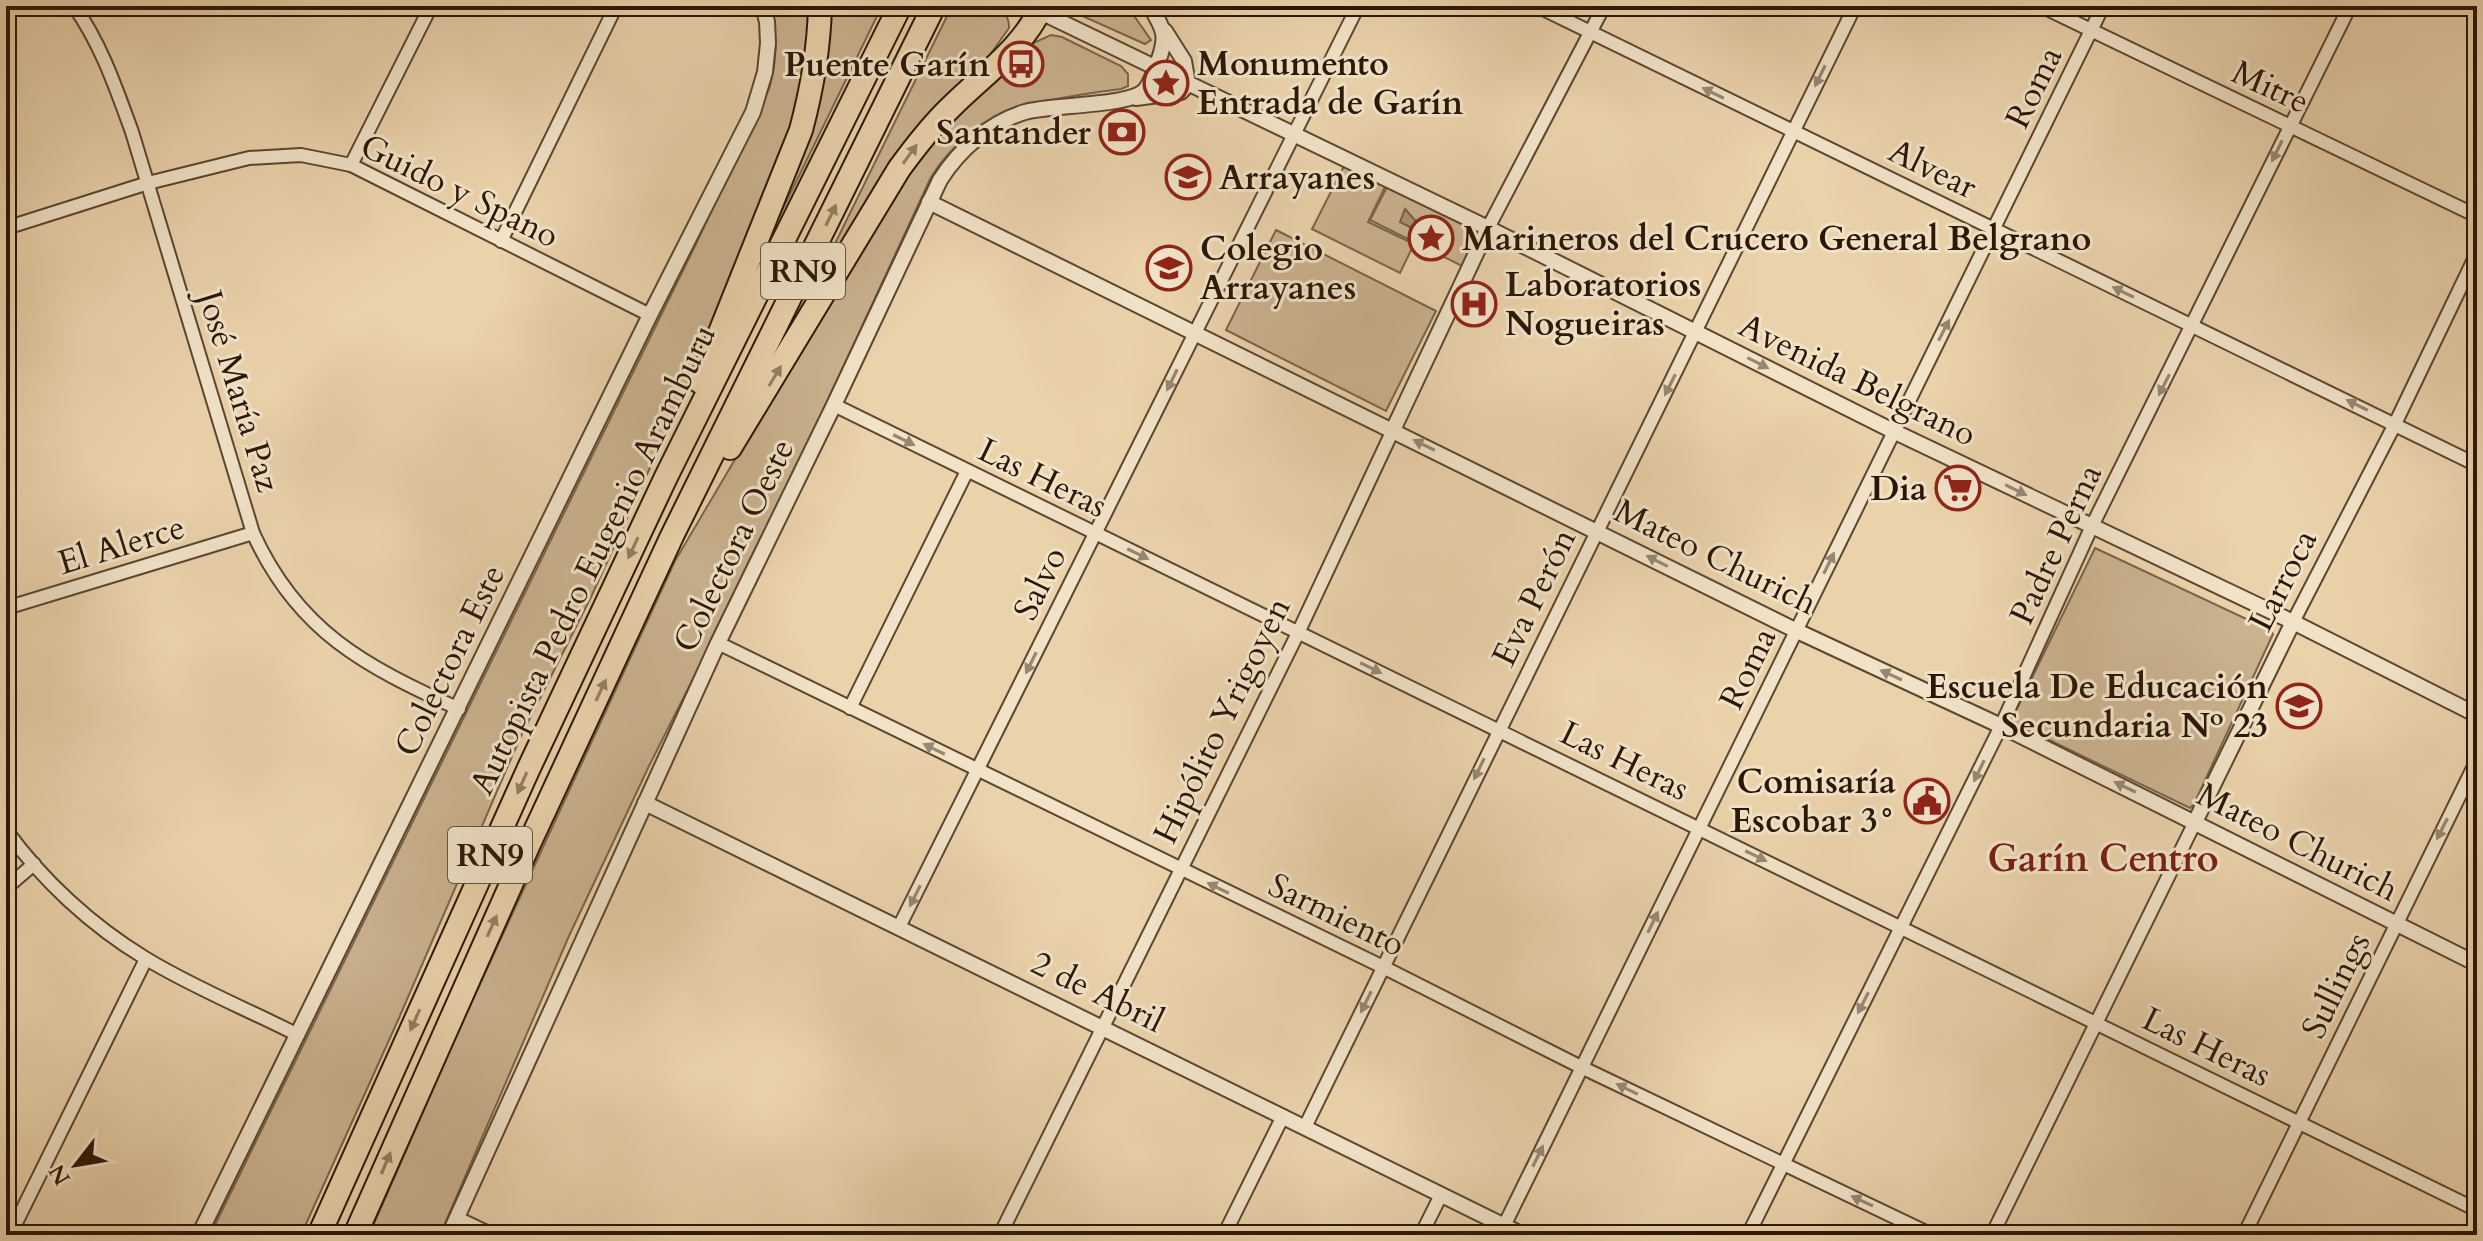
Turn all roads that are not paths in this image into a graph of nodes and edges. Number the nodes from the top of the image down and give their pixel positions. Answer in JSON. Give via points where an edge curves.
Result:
{"nodes":[{"id":1,"x":74,"y":6,"type":"edge"},
{"id":2,"x":431,"y":6,"type":"edge"},
{"id":3,"x":616,"y":6,"type":"edge"},
{"id":4,"x":763,"y":6,"type":"edge"},
{"id":5,"x":820,"y":6,"type":"edge"},
{"id":6,"x":900,"y":6,"type":"edge"},
{"id":7,"x":934,"y":6,"type":"edge"},
{"id":8,"x":1150,"y":6,"type":"edge"},
{"id":9,"x":1358,"y":6,"type":"edge"},
{"id":10,"x":1537,"y":6,"type":"edge"},
{"id":11,"x":1604,"y":6,"type":"edge"},
{"id":12,"x":1855,"y":6,"type":"edge"},
{"id":13,"x":2041,"y":6,"type":"edge"},
{"id":14,"x":2103,"y":6,"type":"edge"},
{"id":15,"x":2350,"y":6,"type":"edge"},
{"id":16,"x":1037,"y":8,"type":"edge"},
{"id":17,"x":1165,"y":31,"type":"junction"},
{"id":18,"x":2091,"y":31,"type":"junction"},
{"id":19,"x":1590,"y":33,"type":"junction"},
{"id":20,"x":1155,"y":69,"type":"junction"},
{"id":21,"x":1188,"y":84,"type":"junction"},
{"id":22,"x":1128,"y":100,"type":"junction"},
{"id":23,"x":2289,"y":125,"type":"junction"},
{"id":24,"x":1793,"y":131,"type":"junction"},
{"id":25,"x":1294,"y":135,"type":"junction"},
{"id":26,"x":351,"y":165,"type":"junction"},
{"id":27,"x":148,"y":183,"type":"junction"},
{"id":28,"x":929,"y":202,"type":"junction"},
{"id":29,"x":2477,"y":216,"type":"edge"},
{"id":30,"x":6,"y":228,"type":"edge"},
{"id":31,"x":1488,"y":228,"type":"junction"},
{"id":32,"x":1994,"y":229,"type":"junction"},
{"id":33,"x":501,"y":241,"type":"junction"},
{"id":34,"x":2477,"y":253,"type":"edge"},
{"id":35,"x":650,"y":315,"type":"junction"},
{"id":36,"x":2193,"y":327,"type":"junction"},
{"id":37,"x":1196,"y":332,"type":"junction"},
{"id":38,"x":1696,"y":333,"type":"junction"},
{"id":39,"x":834,"y":405,"type":"junction"},
{"id":40,"x":2395,"y":424,"type":"junction"},
{"id":41,"x":1393,"y":430,"type":"junction"},
{"id":42,"x":1893,"y":431,"type":"junction"},
{"id":43,"x":2477,"y":465,"type":"edge"},
{"id":44,"x":967,"y":471,"type":"junction"},
{"id":45,"x":666,"y":477,"type":"junction"},
{"id":46,"x":2092,"y":526,"type":"junction"},
{"id":47,"x":1596,"y":530,"type":"junction"},
{"id":48,"x":253,"y":533,"type":"junction"},
{"id":49,"x":1095,"y":533,"type":"junction"},
{"id":50,"x":672,"y":536,"type":"junction"},
{"id":51,"x":6,"y":608,"type":"edge"},
{"id":52,"x":2293,"y":622,"type":"junction"},
{"id":53,"x":1797,"y":631,"type":"junction"},
{"id":54,"x":1298,"y":633,"type":"junction"},
{"id":55,"x":718,"y":643,"type":"junction"},
{"id":56,"x":850,"y":708,"type":"junction"},
{"id":57,"x":459,"y":709,"type":"junction"},
{"id":58,"x":2477,"y":715,"type":"edge"},
{"id":59,"x":2001,"y":726,"type":"junction"},
{"id":60,"x":1498,"y":729,"type":"junction"},
{"id":61,"x":2477,"y":760,"type":"edge"},
{"id":62,"x":977,"y":770,"type":"junction"},
{"id":63,"x":645,"y":803,"type":"junction"},
{"id":64,"x":2195,"y":822,"type":"junction"},
{"id":65,"x":1700,"y":828,"type":"junction"},
{"id":66,"x":6,"y":830,"type":"edge"},
{"id":67,"x":34,"y":864,"type":"junction"},
{"id":68,"x":1181,"y":870,"type":"junction"},
{"id":69,"x":6,"y":888,"type":"edge"},
{"id":70,"x":2394,"y":924,"type":"junction"},
{"id":71,"x":1902,"y":926,"type":"junction"},
{"id":72,"x":899,"y":927,"type":"junction"},
{"id":73,"x":146,"y":959,"type":"junction"},
{"id":74,"x":2477,"y":964,"type":"edge"},
{"id":75,"x":1383,"y":967,"type":"junction"},
{"id":76,"x":2097,"y":1023,"type":"junction"},
{"id":77,"x":1104,"y":1027,"type":"junction"},
{"id":78,"x":298,"y":1035,"type":"junction"},
{"id":79,"x":1581,"y":1067,"type":"junction"},
{"id":80,"x":1283,"y":1116,"type":"junction"},
{"id":81,"x":2299,"y":1123,"type":"junction"},
{"id":82,"x":1305,"y":1127,"type":"junction"},
{"id":83,"x":1783,"y":1164,"type":"junction"},
{"id":84,"x":1441,"y":1195,"type":"junction"},
{"id":85,"x":2477,"y":1210,"type":"edge"},
{"id":86,"x":457,"y":1218,"type":"junction"},
{"id":87,"x":1504,"y":1226,"type":"junction"},
{"id":88,"x":10,"y":1235,"type":"edge"},
{"id":89,"x":199,"y":1235,"type":"edge"},
{"id":90,"x":319,"y":1235,"type":"edge"},
{"id":91,"x":355,"y":1235,"type":"edge"},
{"id":92,"x":449,"y":1235,"type":"edge"},
{"id":93,"x":493,"y":1235,"type":"edge"},
{"id":94,"x":1000,"y":1235,"type":"edge"},
{"id":95,"x":1224,"y":1235,"type":"edge"},
{"id":96,"x":1421,"y":1235,"type":"edge"},
{"id":97,"x":1523,"y":1235,"type":"edge"},
{"id":98,"x":1748,"y":1235,"type":"edge"},
{"id":99,"x":1932,"y":1235,"type":"edge"},
{"id":100,"x":1992,"y":1235,"type":"edge"},
{"id":101,"x":2244,"y":1235,"type":"edge"}],
"edges":[{"from":1,"to":27,"type":"street","name":"José María Paz","via":[[110,70]]},
{"from":2,"to":26,"type":"street"},
{"from":3,"to":33,"type":"street"},
{"from":4,"to":35,"type":"street","name":"Colectora Este","via":[[768,43],[753,112]]},
{"from":5,"to":45,"type":"highway","via":[[818,49],[801,130]]},
{"from":6,"to":45,"type":"highway","name":"Autopista Pedro Eugenio Aramburu","number":"RN9"},
{"from":50,"to":7,"type":"highway","name":"Autopista Pedro Eugenio Aramburu","number":"RN9","one_way":true},
{"from":8,"to":17,"type":"street"},
{"from":9,"to":25,"type":"street","name":"Salvo"},
{"from":10,"to":19,"type":"street","name":"Alvear"},
{"from":11,"to":19,"type":"street"},
{"from":12,"to":24,"type":"street","name":"Eva Perón","one_way":true},
{"from":13,"to":18,"type":"street","name":"Mitre"},
{"from":14,"to":18,"type":"street","name":"Roma"},
{"from":15,"to":23,"type":"street","name":"Padre Perna"},
{"from":16,"to":20,"type":"street","name":"Avenida Belgrano"},
{"from":50,"to":16,"type":"highway","one_way":true,"via":[[899,169],[952,105],[1009,54]]},
{"from":17,"to":20,"type":"street"},
{"from":17,"to":21,"type":"street","via":[[1184,61]]},
{"from":18,"to":23,"type":"street","name":"Mitre"},
{"from":18,"to":32,"type":"street","name":"Roma"},
{"from":24,"to":19,"type":"street","name":"Alvear","one_way":true},
{"from":19,"to":31,"type":"street"},
{"from":20,"to":21,"type":"street","name":"Avenida Belgrano"},
{"from":20,"to":22,"type":"street","via":[[1145,90]]},
{"from":21,"to":22,"type":"street","name":"Colectora Oeste","via":[[1181,92]]},
{"from":21,"to":25,"type":"street","name":"Avenida Belgrano"},
{"from":22,"to":28,"type":"street","name":"Colectora Oeste","via":[[1055,106],[1000,123],[951,162]]},
{"from":23,"to":29,"type":"street","name":"Mitre"},
{"from":23,"to":36,"type":"street","name":"Padre Perna","one_way":true},
{"from":24,"to":32,"type":"street","name":"Alvear"},
{"from":24,"to":38,"type":"street","name":"Eva Perón"},
{"from":25,"to":31,"type":"street","name":"Avenida Belgrano"},
{"from":25,"to":37,"type":"street","name":"Salvo"},
{"from":26,"to":27,"type":"street","name":"Guido y Spano","via":[[274,155]]},
{"from":26,"to":33,"type":"street","name":"Guido y Spano"},
{"from":27,"to":30,"type":"street","name":"Guido y Spano"},
{"from":27,"to":48,"type":"street","name":"José María Paz"},
{"from":28,"to":37,"type":"street","name":"Mateo Churich"},
{"from":28,"to":39,"type":"street","name":"Colectora Oeste"},
{"from":31,"to":38,"type":"street","name":"Avenida Belgrano"},
{"from":31,"to":41,"type":"street","name":"Hipólito Yrigoyen"},
{"from":36,"to":32,"type":"street","name":"Alvear","one_way":true},
{"from":42,"to":32,"type":"street","name":"Roma","one_way":true},
{"from":33,"to":35,"type":"street","name":"Guido y Spano"},
{"from":34,"to":40,"type":"street","name":"Larroca"},
{"from":35,"to":57,"type":"street","name":"Colectora Este"},
{"from":40,"to":36,"type":"street","name":"Alvear","one_way":true},
{"from":36,"to":46,"type":"street","name":"Padre Perna","one_way":true},
{"from":37,"to":41,"type":"street","name":"Mateo Churich"},
{"from":37,"to":49,"type":"street","name":"Salvo","one_way":true},
{"from":38,"to":42,"type":"street","name":"Avenida Belgrano","one_way":true},
{"from":38,"to":47,"type":"street","name":"Eva Perón","one_way":true},
{"from":39,"to":44,"type":"street","name":"Las Heras","one_way":true},
{"from":39,"to":55,"type":"street","name":"Colectora Oeste"},
{"from":40,"to":43,"type":"street","name":"Alvear"},
{"from":40,"to":52,"type":"street","name":"Larroca"},
{"from":47,"to":41,"type":"street","name":"Mateo Churich","one_way":true},
{"from":41,"to":54,"type":"street","name":"Hipólito Yrigoyen"},
{"from":42,"to":46,"type":"street","name":"Avenida Belgrano","one_way":true},
{"from":53,"to":42,"type":"street","name":"Roma","one_way":true},
{"from":44,"to":49,"type":"street","name":"Las Heras"},
{"from":44,"to":56,"type":"street"},
{"from":45,"to":90,"type":"highway","name":"Autopista Pedro Eugenio Aramburu","number":"RN9","one_way":true},
{"from":46,"to":52,"type":"street","name":"Avenida Belgrano"},
{"from":46,"to":59,"type":"street","name":"Padre Perna"},
{"from":53,"to":47,"type":"street","name":"Mateo Churich","one_way":true},
{"from":47,"to":60,"type":"street","name":"Eva Perón"},
{"from":48,"to":51,"type":"street","name":"El Alerce"},
{"from":48,"to":57,"type":"street","name":"José María Paz","via":[[279,581],[320,630],[382,672]]},
{"from":49,"to":54,"type":"street","name":"Las Heras","one_way":true},
{"from":49,"to":62,"type":"street","name":"Salvo","one_way":true},
{"from":91,"to":50,"type":"highway","name":"Autopista Pedro Eugenio Aramburu","number":"RN9","one_way":true},
{"from":52,"to":58,"type":"street","name":"Avenida Belgrano"},
{"from":52,"to":64,"type":"street","name":"Larroca"},
{"from":59,"to":53,"type":"street","name":"Mateo Churich","one_way":true},
{"from":53,"to":65,"type":"street","name":"Roma"},
{"from":54,"to":60,"type":"street","name":"Las Heras","one_way":true},
{"from":54,"to":68,"type":"street","name":"Hipólito Yrigoyen"},
{"from":55,"to":56,"type":"street","name":"Sarmiento"},
{"from":55,"to":63,"type":"street","name":"Colectora Oeste"},
{"from":62,"to":56,"type":"street","name":"Sarmiento","one_way":true},
{"from":57,"to":78,"type":"street","name":"Colectora Este"},
{"from":64,"to":59,"type":"street","name":"Mateo Churich","one_way":true},
{"from":59,"to":71,"type":"street","name":"Padre Perna","one_way":true},
{"from":60,"to":65,"type":"street","name":"Las Heras"},
{"from":60,"to":75,"type":"street","name":"Eva Perón","one_way":true},
{"from":61,"to":70,"type":"street","name":"Sullings","one_way":true},
{"from":62,"to":68,"type":"street","name":"Sarmiento"},
{"from":62,"to":72,"type":"street","name":"Salvo","one_way":true},
{"from":63,"to":72,"type":"street","name":"2 de Abril"},
{"from":63,"to":86,"type":"street","name":"Colectora Oeste"},
{"from":64,"to":70,"type":"street","name":"Mateo Churich"},
{"from":64,"to":76,"type":"street","name":"Larroca"},
{"from":65,"to":71,"type":"street","name":"Las Heras","one_way":true},
{"from":79,"to":65,"type":"street","name":"Roma","one_way":true},
{"from":66,"to":67,"type":"street"},
{"from":67,"to":69,"type":"street"},
{"from":67,"to":73,"type":"street","via":[[85,914]]},
{"from":75,"to":68,"type":"street","name":"Sarmiento","one_way":true},
{"from":68,"to":77,"type":"street","name":"Hipólito Yrigoyen"},
{"from":70,"to":74,"type":"street","name":"Mateo Churich"},
{"from":70,"to":81,"type":"street","name":"Sullings"},
{"from":71,"to":76,"type":"street","name":"Las Heras"},
{"from":71,"to":83,"type":"street","name":"Padre Perna","one_way":true},
{"from":72,"to":77,"type":"street","name":"2 de Abril"},
{"from":73,"to":78,"type":"street"},
{"from":73,"to":88,"type":"street"},
{"from":75,"to":79,"type":"street","name":"Sarmiento"},
{"from":75,"to":82,"type":"street","name":"Eva Perón","one_way":true},
{"from":76,"to":81,"type":"street","name":"Las Heras"},
{"from":76,"to":100,"type":"street","name":"Larroca"},
{"from":77,"to":80,"type":"street","name":"2 de Abril"},
{"from":77,"to":94,"type":"street","name":"Hipólito Yrigoyen"},
{"from":78,"to":89,"type":"street","name":"Colectora Este"},
{"from":83,"to":79,"type":"street","name":"Sarmiento","one_way":true},
{"from":87,"to":79,"type":"street","name":"Roma","one_way":true},
{"from":80,"to":82,"type":"street","name":"2 de Abril"},
{"from":80,"to":95,"type":"street"},
{"from":81,"to":85,"type":"street","name":"Las Heras"},
{"from":81,"to":101,"type":"street","name":"Sullings"},
{"from":82,"to":84,"type":"street","name":"2 de Abril"},
{"from":83,"to":98,"type":"street","name":"Padre Perna"},
{"from":99,"to":83,"type":"street","name":"Sarmiento","one_way":true},
{"from":84,"to":87,"type":"street","name":"2 de Abril"},
{"from":84,"to":96,"type":"street"},
{"from":86,"to":92,"type":"street","name":"Colectora Oeste"},
{"from":86,"to":93,"type":"street"},
{"from":87,"to":97,"type":"street","name":"2 de Abril"}]}
